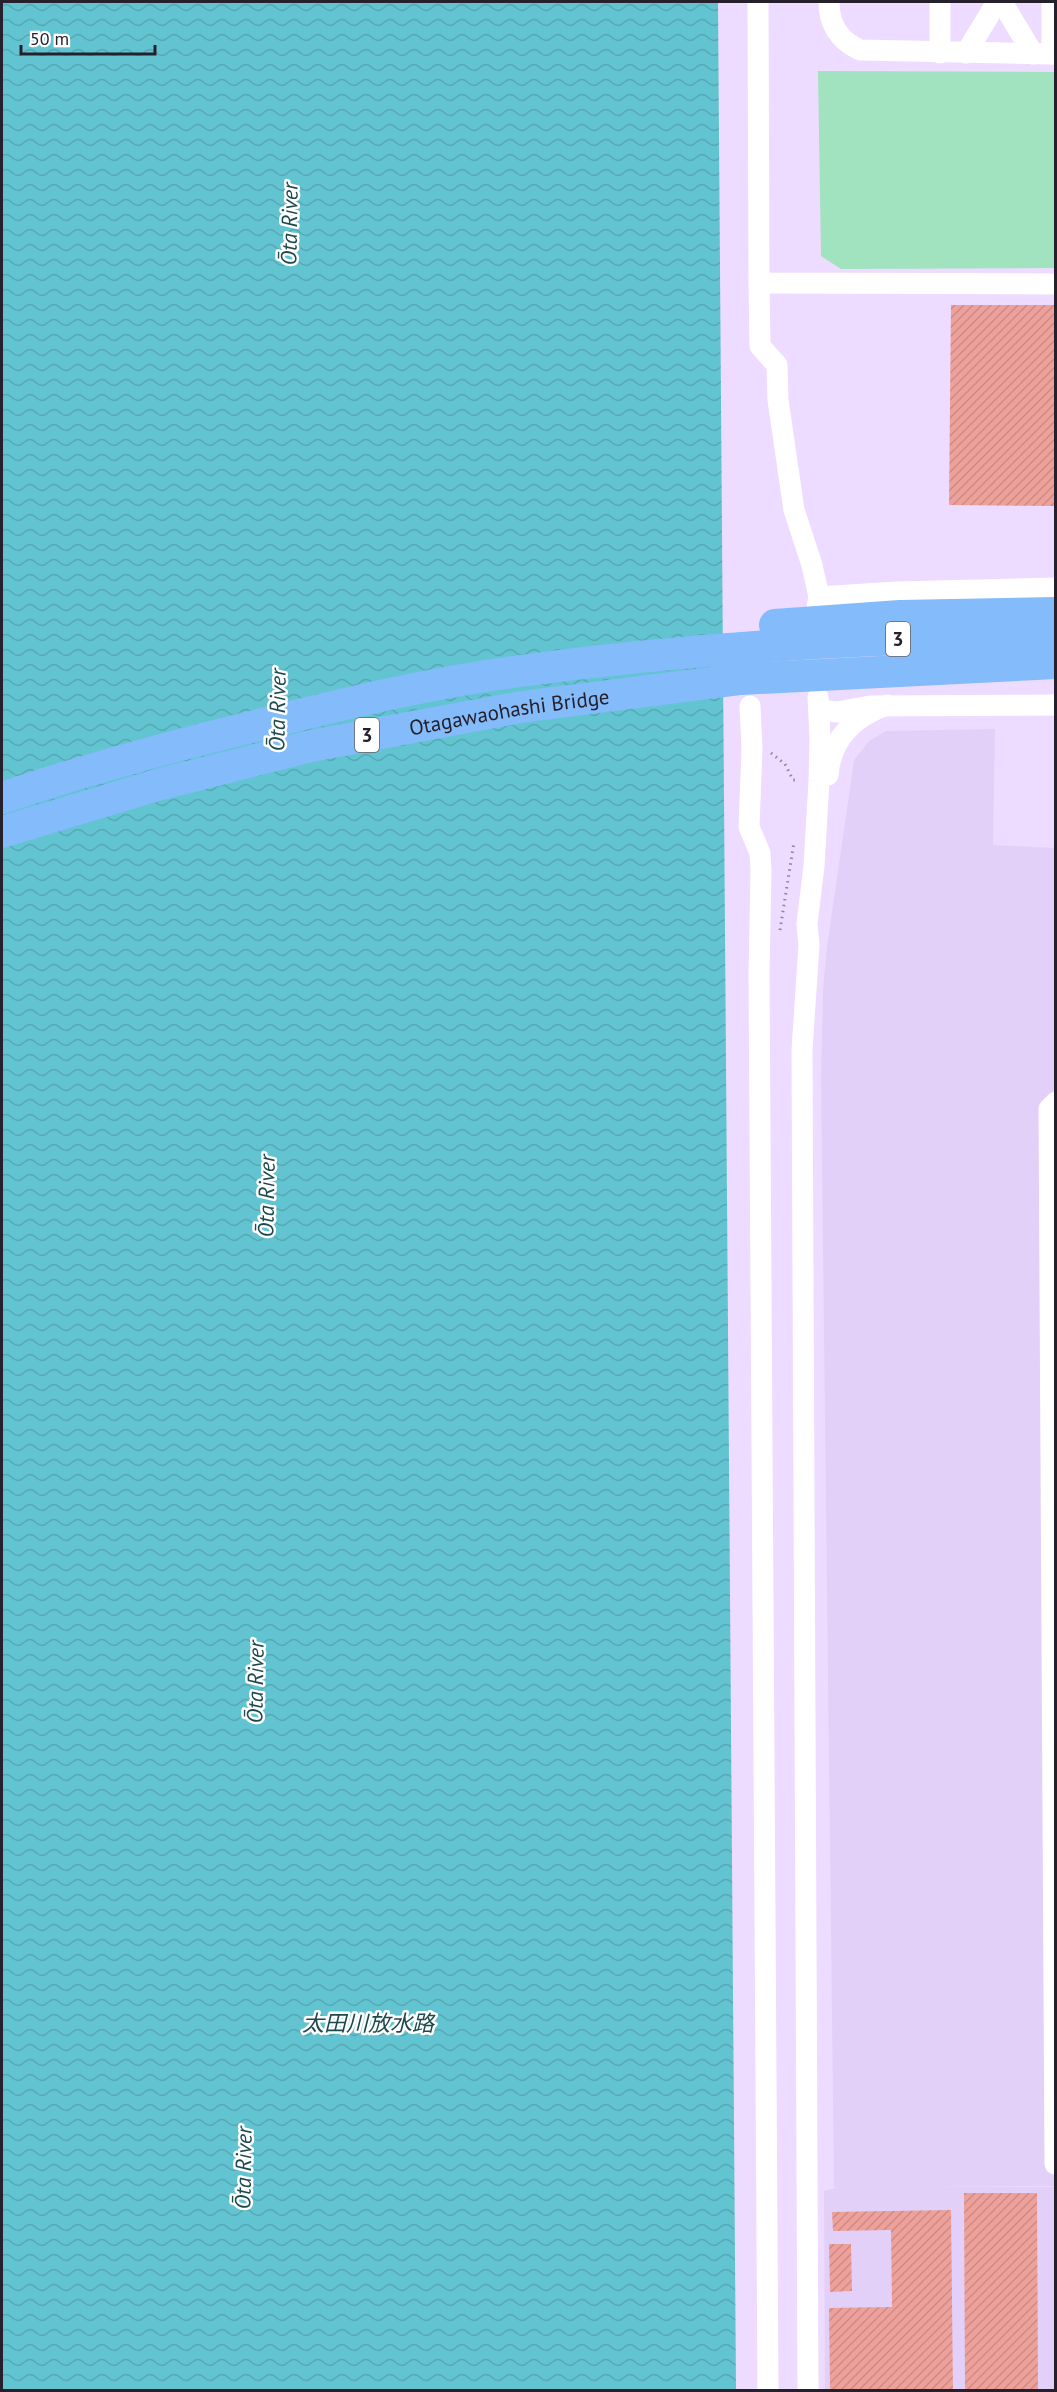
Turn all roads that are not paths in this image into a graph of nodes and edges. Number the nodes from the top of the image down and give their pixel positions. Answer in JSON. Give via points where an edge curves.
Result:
{"nodes":[{"id":1,"x":758,"y":2,"type":"edge"},
{"id":2,"x":830,"y":2,"type":"edge"},
{"id":3,"x":940,"y":2,"type":"edge"},
{"id":4,"x":997,"y":2,"type":"edge"},
{"id":5,"x":1002,"y":2,"type":"edge"},
{"id":6,"x":1052,"y":2,"type":"edge"},
{"id":7,"x":940,"y":53,"type":"junction"},
{"id":8,"x":966,"y":53,"type":"junction"},
{"id":9,"x":1047,"y":54,"type":"edge"},
{"id":10,"x":759,"y":283,"type":"junction"},
{"id":11,"x":1056,"y":284,"type":"edge"},
{"id":12,"x":1056,"y":588,"type":"edge"},
{"id":13,"x":1056,"y":613,"type":"edge"},
{"id":14,"x":1056,"y":636,"type":"edge"},
{"id":15,"x":740,"y":638,"type":"junction"},
{"id":16,"x":1056,"y":663,"type":"edge"},
{"id":17,"x":974,"y":668,"type":"junction"},
{"id":18,"x":1056,"y":680,"type":"edge"},
{"id":19,"x":746,"y":693,"type":"junction"},
{"id":20,"x":887,"y":705,"type":"junction"},
{"id":21,"x":1056,"y":705,"type":"edge"},
{"id":22,"x":2,"y":798,"type":"edge"},
{"id":23,"x":2,"y":832,"type":"edge"},
{"id":24,"x":809,"y":945,"type":"junction"},
{"id":25,"x":1056,"y":1102,"type":"edge"},
{"id":26,"x":1055,"y":2164,"type":"edge"},
{"id":27,"x":768,"y":2391,"type":"edge"},
{"id":28,"x":808,"y":2391,"type":"edge"}],
"edges":[{"from":1,"to":10,"type":"street"},
{"from":2,"to":7,"type":"street","via":[[831,20],[839,35],[860,50]]},
{"from":3,"to":7,"type":"street"},
{"from":4,"to":8,"type":"street"},
{"from":5,"to":9,"type":"street"},
{"from":6,"to":9,"type":"street"},
{"from":7,"to":8,"type":"street"},
{"from":8,"to":9,"type":"street"},
{"from":10,"to":11,"type":"street"},
{"from":10,"to":12,"type":"street","via":[[760,346],[777,365],[778,400],[794,510],[812,565],[818,603],[909,591]]},
{"from":13,"to":15,"type":"highway","via":[[900,616]]},
{"from":14,"to":15,"type":"highway","number":"3"},
{"from":15,"to":22,"type":"highway","name":"Otagawaohashi Bridge","number":"3","via":[[626,644],[161,749]]},
{"from":16,"to":17,"type":"highway","number":"3"},
{"from":17,"to":18,"type":"highway"},
{"from":17,"to":19,"type":"highway","number":"3"},
{"from":19,"to":23,"type":"highway","name":"Otagawaohashi Bridge","number":"3","via":[[520,707],[311,746],[157,785]]},
{"from":19,"to":27,"type":"street","via":[[752,750],[749,827],[760,853],[761,880]]},
{"from":20,"to":21,"type":"street"},
{"from":20,"to":24,"type":"street","via":[[854,722],[838,742],[830,761],[828,841],[816,927]]},
{"from":20,"to":24,"type":"street","via":[[837,712],[818,704],[819,781],[807,924]]},
{"from":24,"to":28,"type":"street","via":[[802,1050]]},
{"from":25,"to":26,"type":"street","via":[[1049,1109]]}]}
